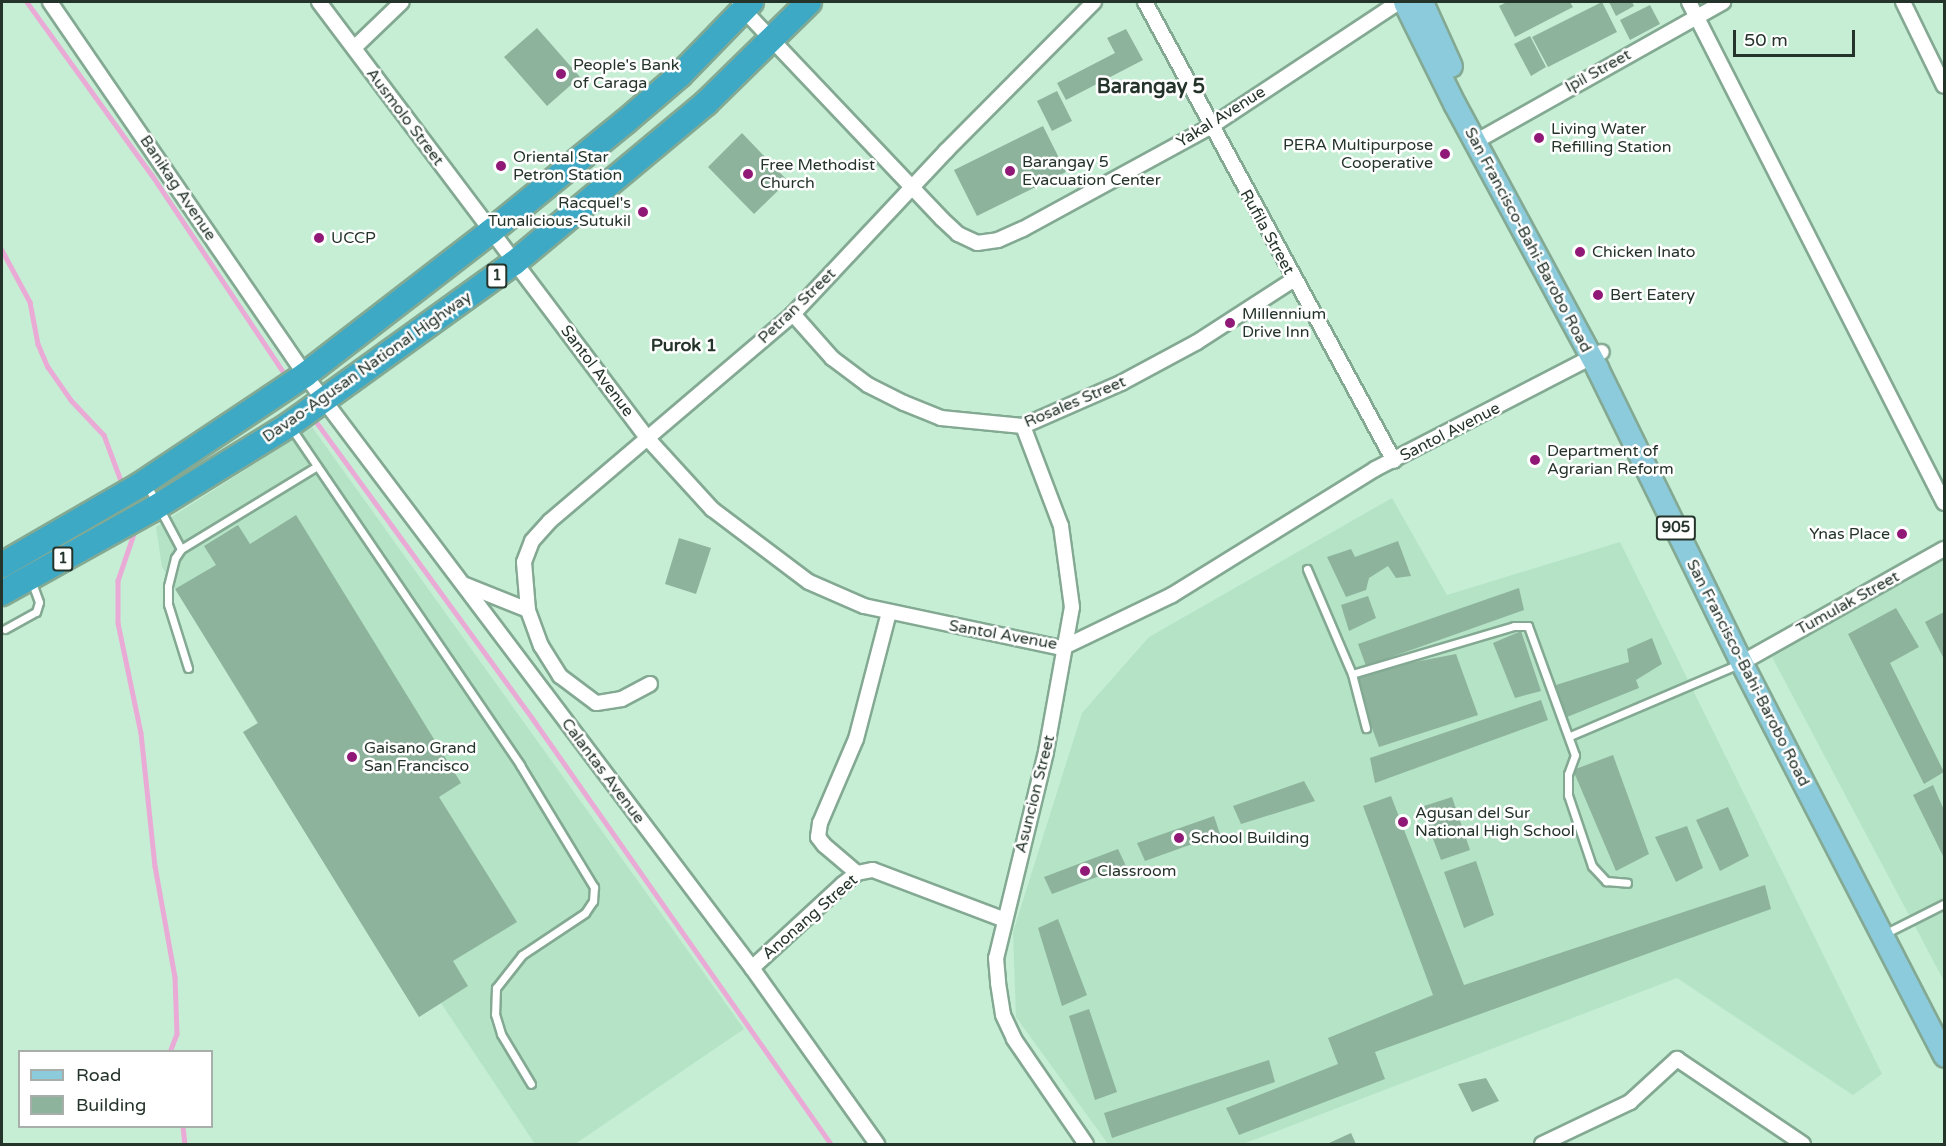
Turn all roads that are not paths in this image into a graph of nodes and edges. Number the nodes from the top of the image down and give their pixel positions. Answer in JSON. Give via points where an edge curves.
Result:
{"nodes":[{"id":1,"x":51,"y":2,"type":"edge"},
{"id":2,"x":319,"y":2,"type":"edge"},
{"id":3,"x":402,"y":2,"type":"edge"},
{"id":4,"x":808,"y":2,"type":"edge"},
{"id":5,"x":1094,"y":2,"type":"edge"},
{"id":6,"x":1144,"y":2,"type":"edge"},
{"id":7,"x":1399,"y":2,"type":"edge"},
{"id":8,"x":1404,"y":2,"type":"edge"},
{"id":9,"x":1422,"y":2,"type":"edge"},
{"id":10,"x":1689,"y":2,"type":"edge"},
{"id":11,"x":1723,"y":2,"type":"edge"},
{"id":12,"x":1903,"y":2,"type":"edge"},
{"id":13,"x":743,"y":4,"type":"edge"},
{"id":14,"x":1697,"y":16,"type":"junction"},
{"id":15,"x":773,"y":38,"type":"junction"},
{"id":16,"x":354,"y":48,"type":"junction"},
{"id":17,"x":1944,"y":86,"type":"edge"},
{"id":18,"x":1210,"y":127,"type":"junction"},
{"id":19,"x":1480,"y":139,"type":"junction"},
{"id":20,"x":914,"y":187,"type":"junction"},
{"id":21,"x":490,"y":232,"type":"junction"},
{"id":22,"x":514,"y":263,"type":"junction"},
{"id":23,"x":1293,"y":280,"type":"junction"},
{"id":24,"x":388,"y":310,"type":"junction"},
{"id":25,"x":794,"y":314,"type":"junction"},
{"id":26,"x":410,"y":338,"type":"junction"},
{"id":27,"x":1597,"y":355,"type":"junction"},
{"id":28,"x":305,"y":375,"type":"junction"},
{"id":29,"x":325,"y":401,"type":"junction"},
{"id":30,"x":289,"y":424,"type":"junction"},
{"id":31,"x":1023,"y":426,"type":"junction"},
{"id":32,"x":648,"y":439,"type":"junction"},
{"id":33,"x":1394,"y":461,"type":"junction"},
{"id":34,"x":317,"y":466,"type":"junction"},
{"id":35,"x":142,"y":483,"type":"junction"},
{"id":36,"x":1944,"y":504,"type":"edge"},
{"id":37,"x":156,"y":508,"type":"junction"},
{"id":38,"x":182,"y":549,"type":"junction"},
{"id":39,"x":1944,"y":549,"type":"edge"},
{"id":40,"x":10,"y":561,"type":"edge"},
{"id":41,"x":1307,"y":569,"type":"dead end"},
{"id":42,"x":30,"y":578,"type":"junction"},
{"id":43,"x":464,"y":584,"type":"junction"},
{"id":44,"x":2,"y":593,"type":"edge"},
{"id":45,"x":528,"y":610,"type":"junction"},
{"id":46,"x":889,"y":612,"type":"junction"},
{"id":47,"x":6,"y":629,"type":"dead end"},
{"id":48,"x":1062,"y":648,"type":"junction"},
{"id":49,"x":1747,"y":660,"type":"junction"},
{"id":50,"x":188,"y":668,"type":"dead end"},
{"id":51,"x":1352,"y":674,"type":"junction"},
{"id":52,"x":650,"y":684,"type":"dead end"},
{"id":53,"x":1366,"y":728,"type":"dead end"},
{"id":54,"x":1570,"y":736,"type":"junction"},
{"id":55,"x":857,"y":873,"type":"junction"},
{"id":56,"x":1627,"y":884,"type":"dead end"},
{"id":57,"x":1944,"y":904,"type":"edge"},
{"id":58,"x":1005,"y":920,"type":"junction"},
{"id":59,"x":1892,"y":930,"type":"junction"},
{"id":60,"x":752,"y":968,"type":"junction"},
{"id":61,"x":1944,"y":1030,"type":"edge"},
{"id":62,"x":1944,"y":1056,"type":"edge"},
{"id":63,"x":531,"y":1084,"type":"dead end"},
{"id":64,"x":877,"y":1144,"type":"edge"},
{"id":65,"x":1086,"y":1144,"type":"edge"},
{"id":66,"x":1542,"y":1144,"type":"edge"},
{"id":67,"x":1803,"y":1144,"type":"edge"}],
"edges":[{"from":1,"to":28,"type":"street","name":"Banikag Avenue"},
{"from":2,"to":16,"type":"street","name":"Ausmolo Street"},
{"from":3,"to":16,"type":"street"},
{"from":4,"to":15,"type":"highway","name":"Davao-Agusan National Highway","number":"1"},
{"from":5,"to":20,"type":"street","name":"Petran Street"},
{"from":6,"to":18,"type":"street","name":"Rufila Street"},
{"from":7,"to":18,"type":"street","name":"Yakal Avenue"},
{"from":8,"to":19,"type":"main road","name":"San Francisco-Bahi-Barobo Road","number":"905"},
{"from":9,"to":19,"type":"main road","name":"San Francisco-Bahi-Barobo Road","number":"905"},
{"from":10,"to":14,"type":"street"},
{"from":11,"to":14,"type":"street","name":"Ipil Street"},
{"from":12,"to":17,"type":"street"},
{"from":13,"to":15,"type":"street","name":"Yakal Avenue"},
{"from":13,"to":21,"type":"highway","name":"Davao-Agusan National Highway","number":"1","via":[[680,75]]},
{"from":14,"to":19,"type":"street","name":"Ipil Street"},
{"from":14,"to":36,"type":"street"},
{"from":15,"to":20,"type":"street","name":"Yakal Avenue"},
{"from":15,"to":22,"type":"highway","name":"Davao-Agusan National Highway","number":"1","via":[[706,103]]},
{"from":16,"to":21,"type":"street","name":"Ausmolo Street"},
{"from":18,"to":20,"type":"street","name":"Yakal Avenue","via":[[998,240],[977,243],[958,234]]},
{"from":18,"to":23,"type":"street","name":"Rufila Street"},
{"from":19,"to":27,"type":"main road","name":"San Francisco-Bahi-Barobo Road","number":"905"},
{"from":20,"to":25,"type":"street","name":"Petran Street"},
{"from":21,"to":22,"type":"street","name":"Ausmolo Street"},
{"from":21,"to":24,"type":"highway","name":"Davao-Agusan National Highway","number":"1"},
{"from":22,"to":26,"type":"highway","name":"Davao-Agusan National Highway","number":"1"},
{"from":22,"to":32,"type":"street","name":"Santol Avenue"},
{"from":23,"to":31,"type":"street","name":"Rosales Street","via":[[1197,342],[1121,383]]},
{"from":23,"to":33,"type":"street","name":"Rufila Street"},
{"from":24,"to":26,"type":"highway"},
{"from":24,"to":28,"type":"highway","name":"Davao-Agusan National Highway","number":"1"},
{"from":25,"to":31,"type":"street","name":"Rosales Street","via":[[832,358],[868,385],[904,403],[941,418]]},
{"from":25,"to":32,"type":"street","name":"Petran Street"},
{"from":26,"to":29,"type":"highway","name":"Davao-Agusan National Highway","number":"1"},
{"from":27,"to":33,"type":"street","name":"Santol Avenue"},
{"from":27,"to":49,"type":"main road","name":"San Francisco-Bahi-Barobo Road","number":"905"},
{"from":28,"to":29,"type":"street","name":"Banikag Avenue"},
{"from":28,"to":35,"type":"highway","name":"Davao-Agusan National Highway","number":"1"},
{"from":29,"to":30,"type":"highway","name":"Davao-Agusan National Highway","number":"1"},
{"from":29,"to":43,"type":"street","name":"Calantas Avenue"},
{"from":30,"to":34,"type":"lane"},
{"from":30,"to":37,"type":"highway","name":"Davao-Agusan National Highway","number":"1"},
{"from":31,"to":48,"type":"street","name":"Asuncion Street","via":[[1060,526],[1070,577],[1072,607]]},
{"from":32,"to":45,"type":"street","name":"Petran Street","via":[[550,521],[532,542],[524,562]]},
{"from":32,"to":46,"type":"street","name":"Santol Avenue","via":[[712,509],[809,582],[864,606]]},
{"from":33,"to":48,"type":"street","name":"Santol Avenue","via":[[1172,595]]},
{"from":34,"to":38,"type":"lane"},
{"from":34,"to":63,"type":"lane","via":[[520,765],[594,887],[585,913],[522,955],[496,988],[495,1014],[501,1034]]},
{"from":35,"to":37,"type":"lane"},
{"from":35,"to":40,"type":"highway","name":"Davao-Agusan National Highway","number":"1"},
{"from":37,"to":38,"type":"lane"},
{"from":37,"to":42,"type":"highway","name":"Davao-Agusan National Highway","number":"1"},
{"from":38,"to":50,"type":"lane","via":[[171,570],[168,604]]},
{"from":39,"to":49,"type":"street","name":"Tumulak Street"},
{"from":40,"to":42,"type":"lane"},
{"from":41,"to":51,"type":"lane"},
{"from":42,"to":44,"type":"highway","name":"Davao-Agusan National Highway","number":"1"},
{"from":42,"to":47,"type":"lane","via":[[39,602],[36,612]]},
{"from":43,"to":45,"type":"street"},
{"from":43,"to":60,"type":"street","name":"Calantas Avenue"},
{"from":45,"to":52,"type":"street","name":"Petran Street","via":[[548,660],[586,700],[606,704]]},
{"from":46,"to":48,"type":"street","name":"Santol Avenue"},
{"from":46,"to":55,"type":"street","via":[[856,739],[820,823],[818,837]]},
{"from":48,"to":58,"type":"street","name":"Asuncion Street","via":[[1046,752]]},
{"from":49,"to":54,"type":"lane"},
{"from":49,"to":59,"type":"main road","name":"San Francisco-Bahi-Barobo Road","number":"905"},
{"from":49,"to":62,"type":"main road","name":"San Francisco-Bahi-Barobo Road","number":"905"},
{"from":51,"to":53,"type":"lane"},
{"from":51,"to":54,"type":"lane","via":[[1514,626],[1528,626]]},
{"from":54,"to":56,"type":"lane","via":[[1575,754],[1568,774],[1568,795],[1592,866],[1606,880]]},
{"from":55,"to":58,"type":"street","name":"Anonang Street","via":[[873,870],[891,874]]},
{"from":55,"to":60,"type":"street","name":"Anonang Street"},
{"from":57,"to":59,"type":"lane"},
{"from":58,"to":65,"type":"street","name":"Asuncion Street","via":[[996,958],[1003,1014],[1014,1039]]},
{"from":59,"to":61,"type":"main road","name":"San Francisco-Bahi-Barobo Road","number":"905"},
{"from":60,"to":64,"type":"street","name":"Calantas Avenue"},
{"from":66,"to":67,"type":"street","via":[[1630,1102],[1677,1059]]}]}
